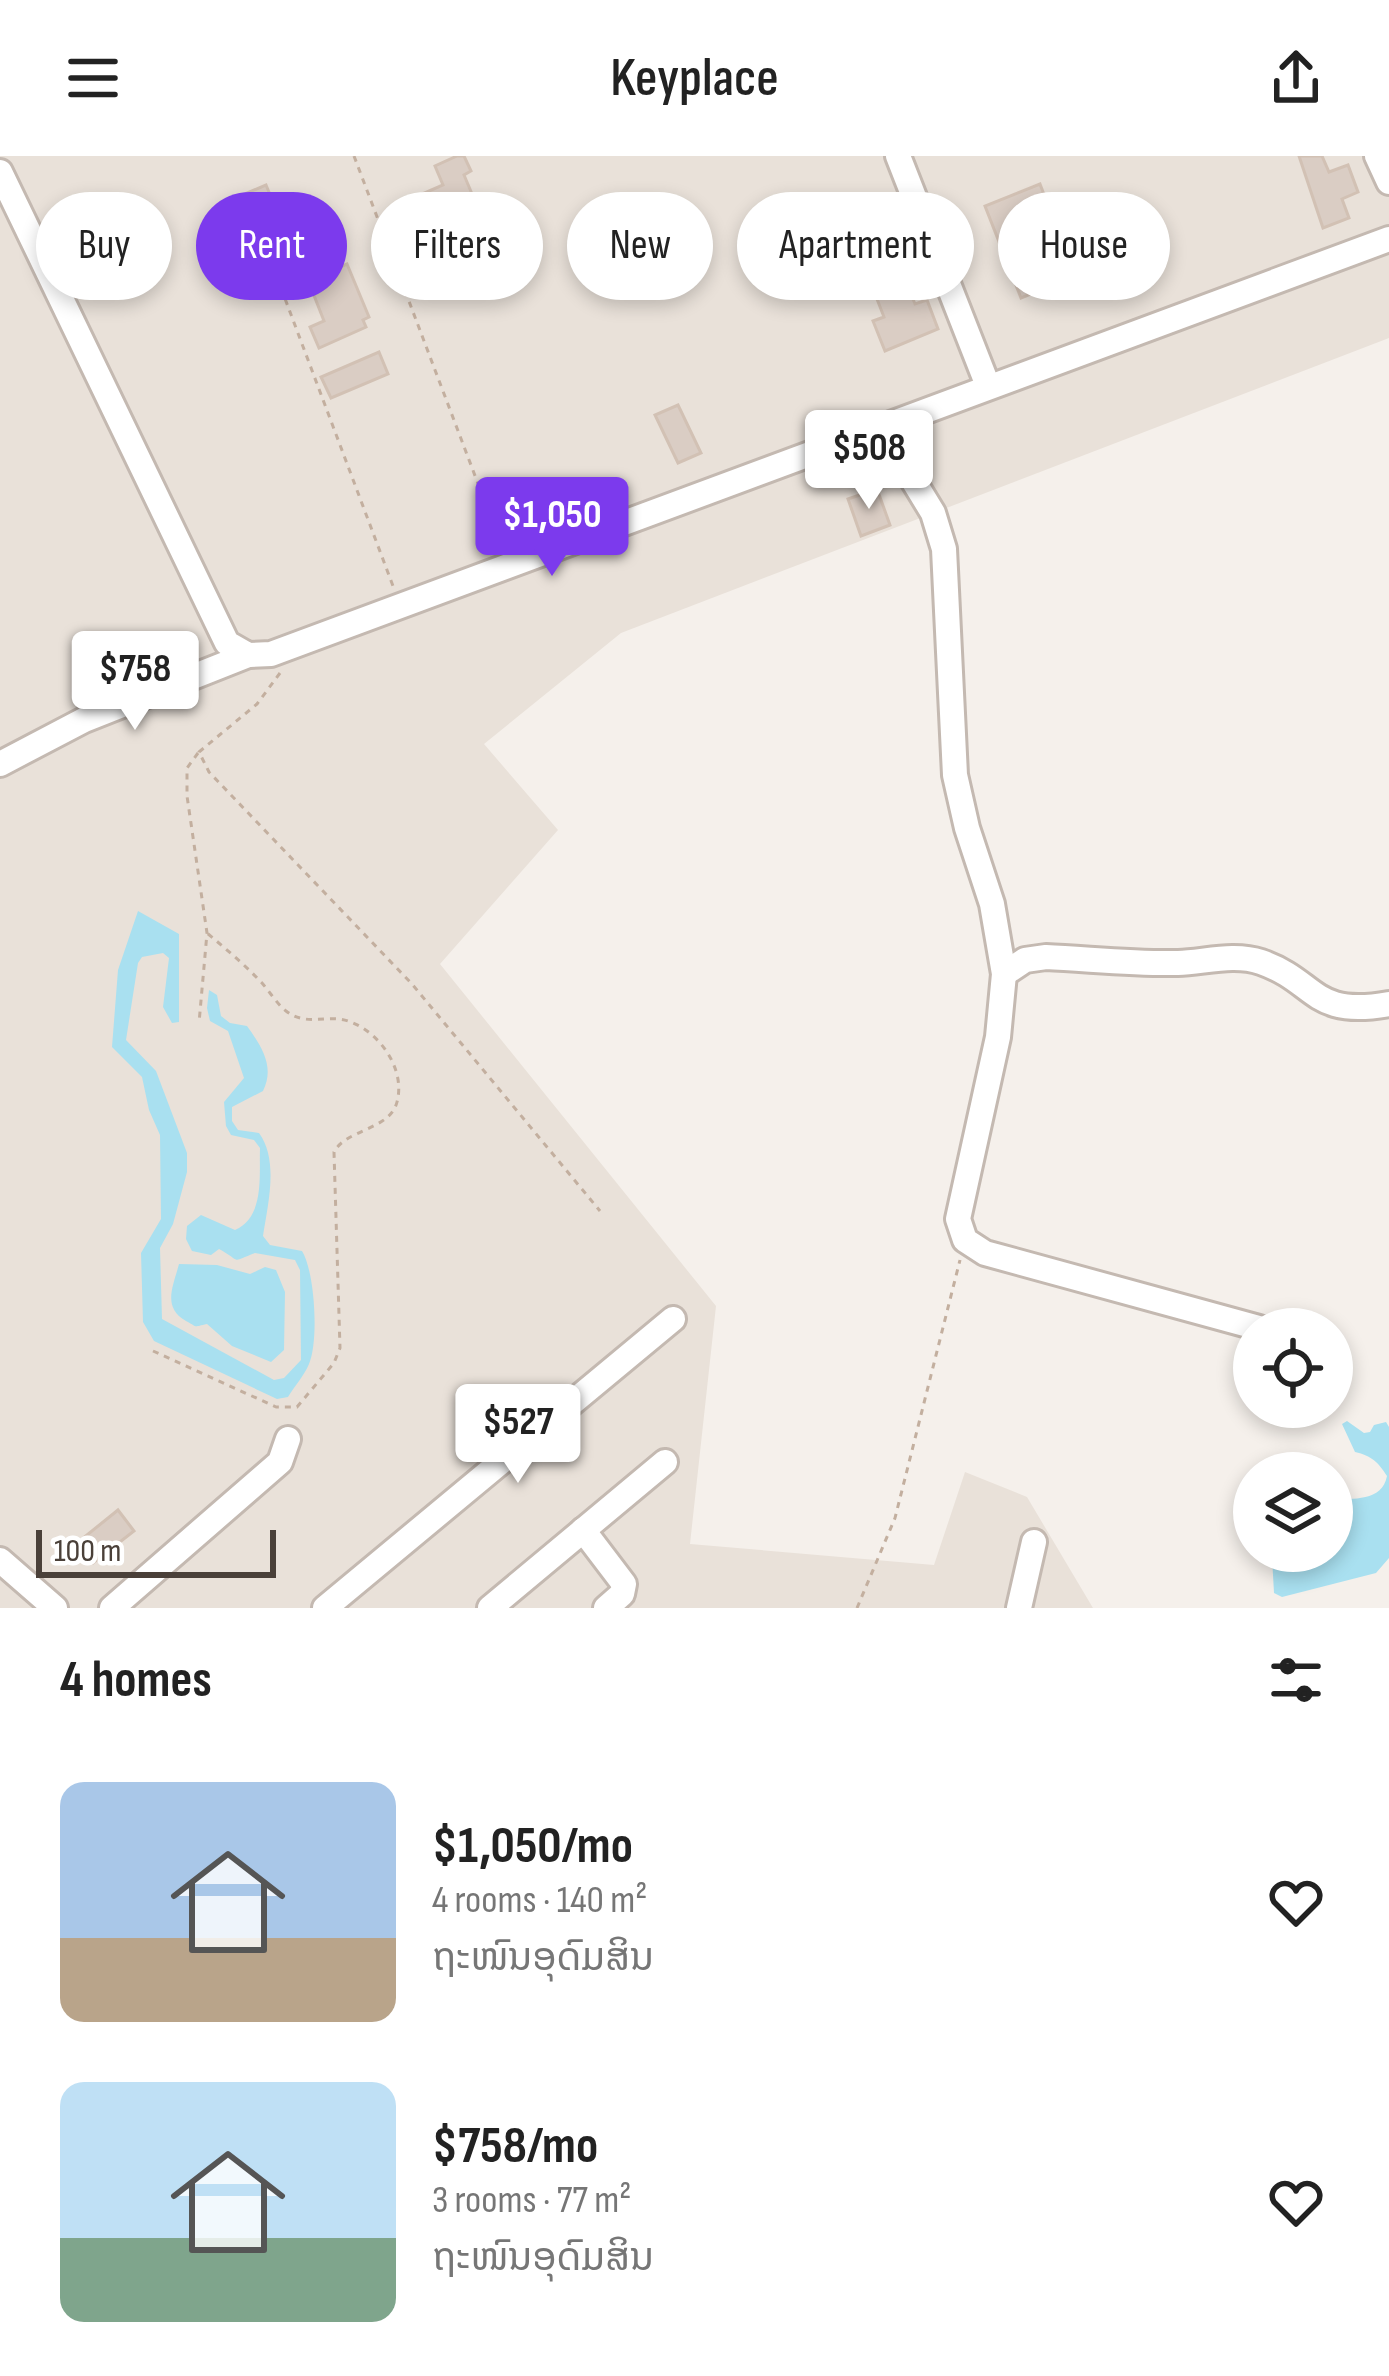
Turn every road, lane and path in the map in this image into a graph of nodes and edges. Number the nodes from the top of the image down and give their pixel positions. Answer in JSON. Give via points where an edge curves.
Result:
{"nodes":[{"id":1,"x":354,"y":156,"type":"edge"},
{"id":2,"x":898,"y":156,"type":"edge"},
{"id":3,"x":1377,"y":156,"type":"edge"},
{"id":4,"x":0,"y":172,"type":"edge"},
{"id":5,"x":1389,"y":182,"type":"edge"},
{"id":6,"x":1389,"y":239,"type":"edge"},
{"id":7,"x":286,"y":300,"type":"edge"},
{"id":8,"x":988,"y":386,"type":"junction"},
{"id":9,"x":880,"y":426,"type":"junction"},
{"id":10,"x":508,"y":563,"type":"junction"},
{"id":11,"x":400,"y":604,"type":"junction"},
{"id":12,"x":286,"y":648,"type":"junction"},
{"id":13,"x":248,"y":655,"type":"junction"},
{"id":14,"x":199,"y":752,"type":"junction"},
{"id":15,"x":0,"y":764,"type":"edge"},
{"id":16,"x":207,"y":933,"type":"junction"},
{"id":17,"x":1004,"y":974,"type":"junction"},
{"id":18,"x":1389,"y":1004,"type":"edge"},
{"id":19,"x":199,"y":1023,"type":"dead end"},
{"id":20,"x":600,"y":1211,"type":"dead end"},
{"id":21,"x":965,"y":1240,"type":"junction"},
{"id":22,"x":674,"y":1319,"type":"dead end"},
{"id":23,"x":1233,"y":1321,"type":"edge"},
{"id":24,"x":153,"y":1352,"type":"dead end"},
{"id":25,"x":288,"y":1438,"type":"dead end"},
{"id":26,"x":665,"y":1462,"type":"dead end"},
{"id":27,"x":583,"y":1531,"type":"junction"},
{"id":28,"x":1034,"y":1542,"type":"dead end"},
{"id":29,"x":0,"y":1560,"type":"edge"},
{"id":30,"x":55,"y":1608,"type":"edge"},
{"id":31,"x":112,"y":1608,"type":"edge"},
{"id":32,"x":325,"y":1608,"type":"edge"},
{"id":33,"x":490,"y":1608,"type":"edge"},
{"id":34,"x":606,"y":1608,"type":"edge"},
{"id":35,"x":857,"y":1608,"type":"edge"},
{"id":36,"x":1019,"y":1608,"type":"edge"}],
"edges":[{"from":1,"to":10,"type":"path"},
{"from":2,"to":8,"type":"street"},
{"from":3,"to":5,"type":"street"},
{"from":4,"to":13,"type":"street","via":[[226,643]]},
{"from":6,"to":8,"type":"street"},
{"from":7,"to":11,"type":"path"},
{"from":8,"to":9,"type":"street"},
{"from":9,"to":10,"type":"street"},
{"from":9,"to":17,"type":"street","via":[[933,513],[944,549],[956,775]]},
{"from":10,"to":11,"type":"street"},
{"from":11,"to":12,"type":"street"},
{"from":12,"to":13,"type":"street"},
{"from":12,"to":14,"type":"path","via":[[278,678],[257,704]]},
{"from":13,"to":15,"type":"street","via":[[84,720]]},
{"from":14,"to":16,"type":"path","via":[[187,768],[187,796]]},
{"from":14,"to":20,"type":"path","via":[[208,772],[412,984]]},
{"from":16,"to":19,"type":"path"},
{"from":16,"to":24,"type":"path","via":[[285,1010],[301,1020],[347,1020],[373,1038],[392,1056],[398,1101],[334,1152],[340,1348],[297,1407],[276,1408]]},
{"from":17,"to":18,"type":"street","via":[[1046,957],[1244,957],[1323,1002]]},
{"from":17,"to":21,"type":"street","via":[[958,1219]]},
{"from":21,"to":23,"type":"street","via":[[985,1253]]},
{"from":21,"to":35,"type":"path","via":[[895,1518]]},
{"from":22,"to":32,"type":"street"},
{"from":25,"to":31,"type":"street","via":[[280,1462]]},
{"from":26,"to":27,"type":"street"},
{"from":27,"to":33,"type":"street"},
{"from":27,"to":34,"type":"street","via":[[624,1584]]},
{"from":28,"to":36,"type":"street"},
{"from":29,"to":30,"type":"street"}]}
